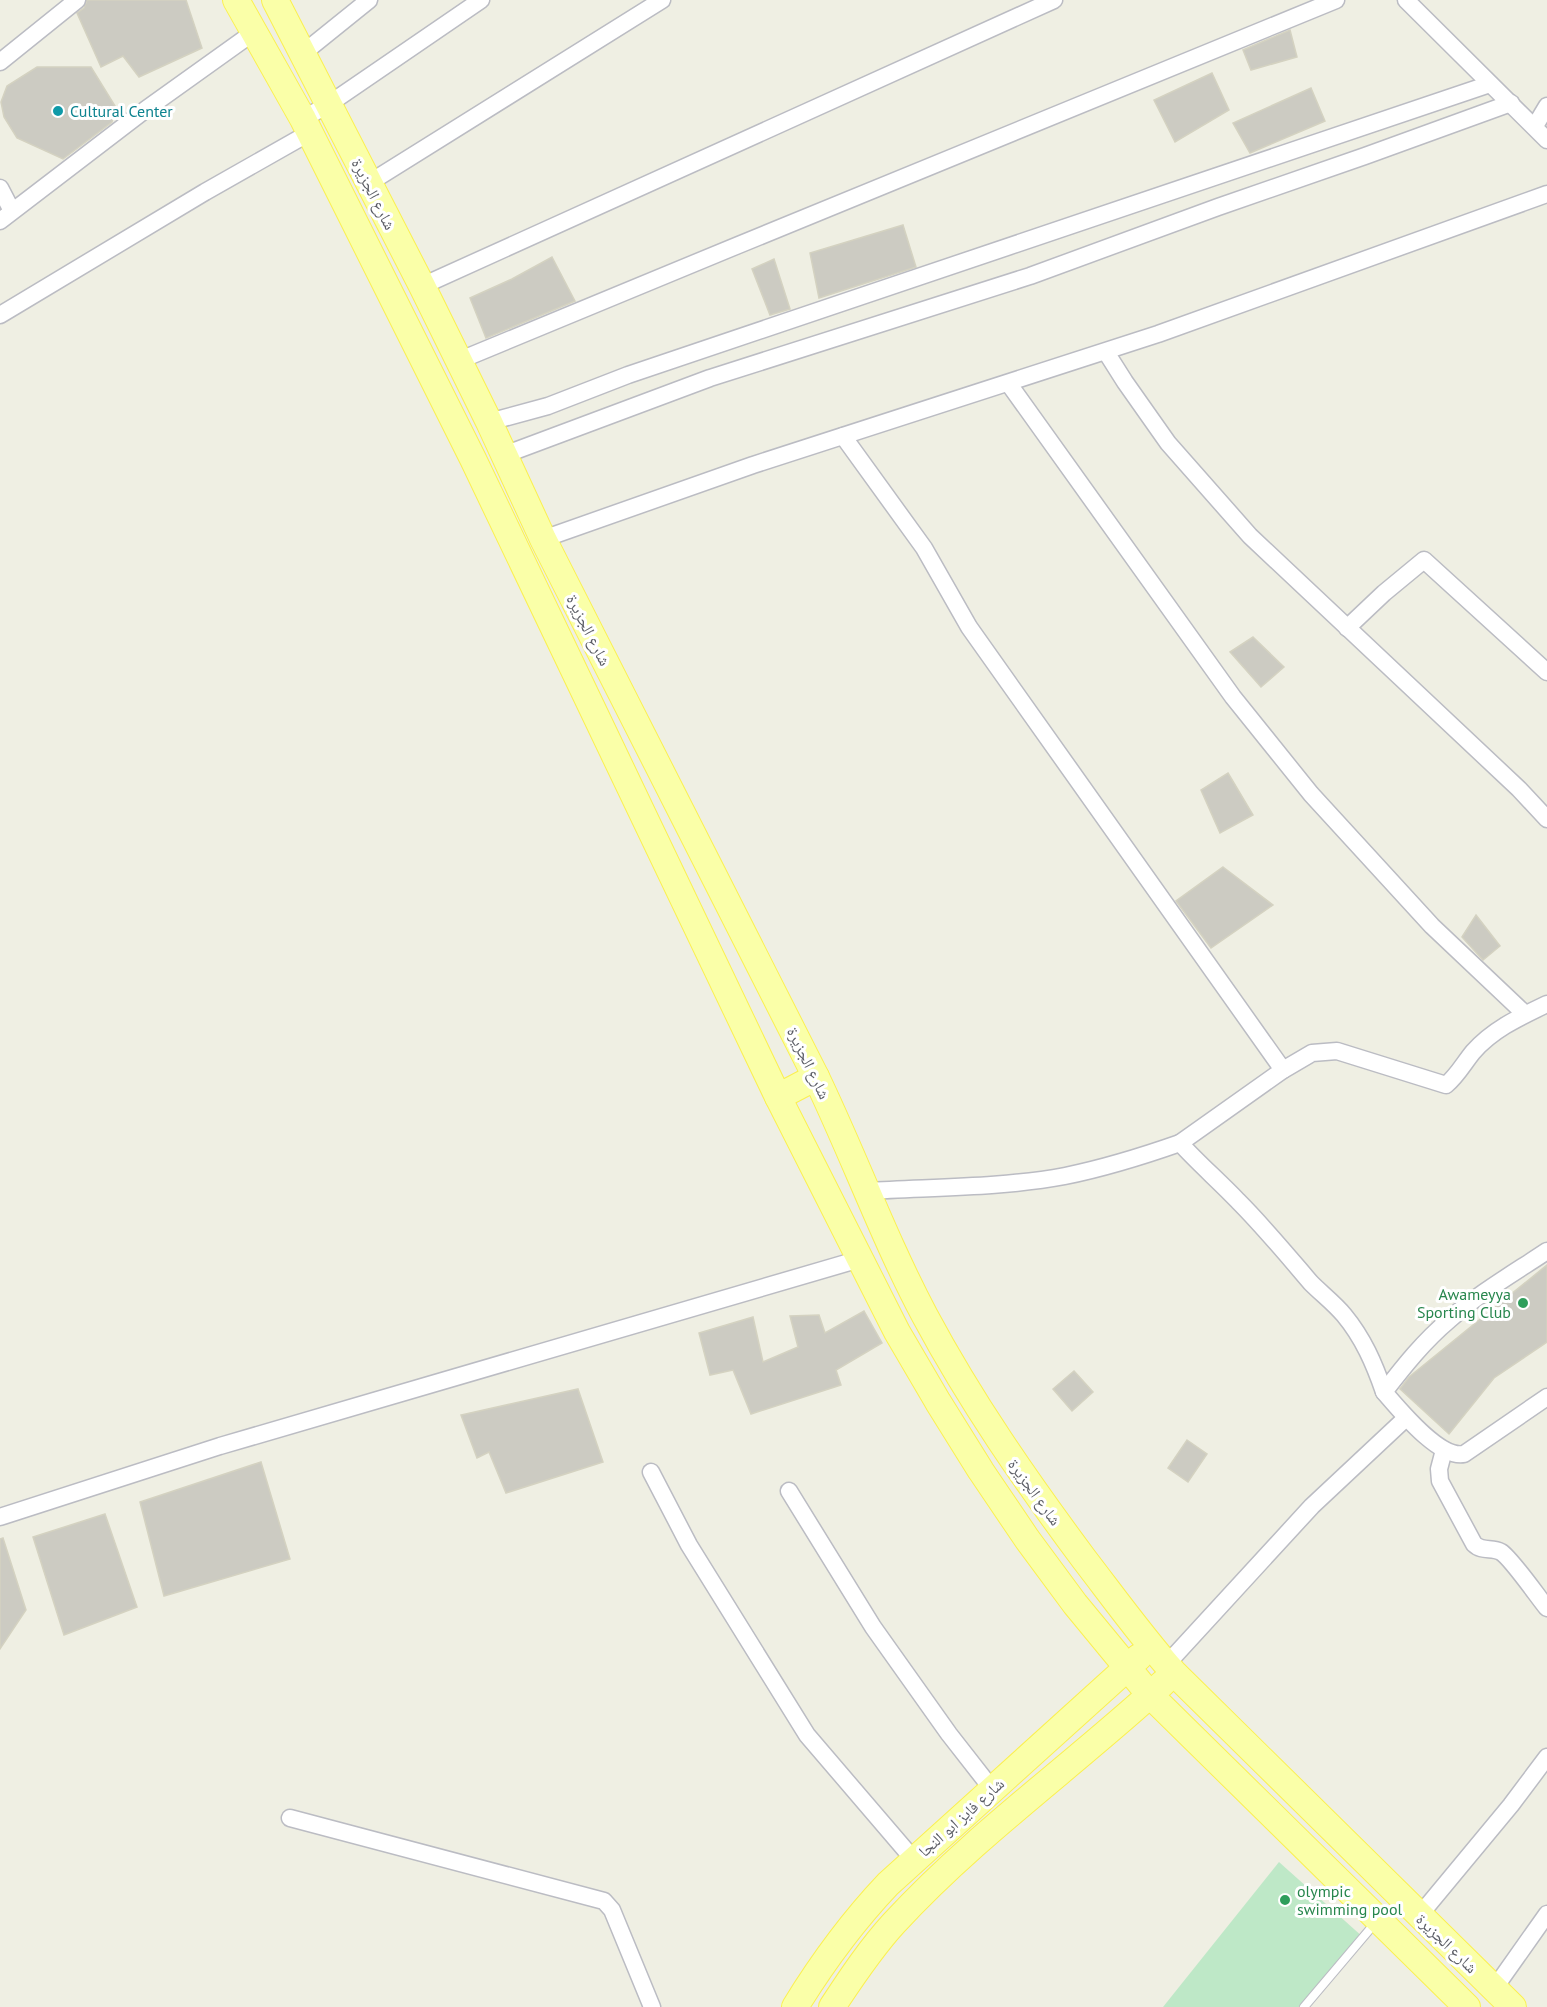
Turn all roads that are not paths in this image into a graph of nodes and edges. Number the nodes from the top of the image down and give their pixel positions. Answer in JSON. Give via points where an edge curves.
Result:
{"nodes":[{"id":1,"x":77,"y":0,"type":"edge"},
{"id":2,"x":236,"y":0,"type":"edge"},
{"id":3,"x":275,"y":0,"type":"edge"},
{"id":4,"x":369,"y":0,"type":"edge"},
{"id":5,"x":481,"y":0,"type":"edge"},
{"id":6,"x":662,"y":0,"type":"edge"},
{"id":7,"x":1054,"y":0,"type":"edge"},
{"id":8,"x":1336,"y":0,"type":"edge"},
{"id":9,"x":1406,"y":0,"type":"edge"},
{"id":10,"x":254,"y":32,"type":"junction"},
{"id":11,"x":302,"y":54,"type":"junction"},
{"id":12,"x":0,"y":62,"type":"edge"},
{"id":13,"x":1490,"y":84,"type":"junction"},
{"id":14,"x":1511,"y":103,"type":"junction"},
{"id":15,"x":329,"y":104,"type":"junction"},
{"id":16,"x":1547,"y":106,"type":"edge"},
{"id":17,"x":306,"y":126,"type":"junction"},
{"id":18,"x":1535,"y":126,"type":"junction"},
{"id":19,"x":1547,"y":140,"type":"edge"},
{"id":20,"x":369,"y":183,"type":"junction"},
{"id":21,"x":0,"y":188,"type":"edge"},
{"id":22,"x":1547,"y":194,"type":"edge"},
{"id":23,"x":6,"y":216,"type":"edge"},
{"id":24,"x":422,"y":286,"type":"junction"},
{"id":25,"x":0,"y":315,"type":"edge"},
{"id":26,"x":1106,"y":352,"type":"junction"},
{"id":27,"x":458,"y":361,"type":"junction"},
{"id":28,"x":1009,"y":384,"type":"junction"},
{"id":29,"x":489,"y":422,"type":"junction"},
{"id":30,"x":843,"y":436,"type":"junction"},
{"id":31,"x":504,"y":455,"type":"junction"},
{"id":32,"x":512,"y":538,"type":"junction"},
{"id":33,"x":544,"y":540,"type":"junction"},
{"id":34,"x":525,"y":566,"type":"junction"},
{"id":35,"x":1347,"y":628,"type":"junction"},
{"id":36,"x":1547,"y":672,"type":"edge"},
{"id":37,"x":1547,"y":819,"type":"edge"},
{"id":38,"x":1547,"y":1004,"type":"edge"},
{"id":39,"x":1525,"y":1014,"type":"junction"},
{"id":40,"x":1283,"y":1070,"type":"junction"},
{"id":41,"x":816,"y":1077,"type":"junction"},
{"id":42,"x":778,"y":1097,"type":"junction"},
{"id":43,"x":1180,"y":1143,"type":"junction"},
{"id":44,"x":867,"y":1191,"type":"junction"},
{"id":45,"x":1547,"y":1251,"type":"edge"},
{"id":46,"x":860,"y":1259,"type":"junction"},
{"id":47,"x":1384,"y":1392,"type":"junction"},
{"id":48,"x":1547,"y":1397,"type":"edge"},
{"id":49,"x":1406,"y":1418,"type":"junction"},
{"id":50,"x":1444,"y":1450,"type":"junction"},
{"id":51,"x":651,"y":1472,"type":"dead end"},
{"id":52,"x":789,"y":1491,"type":"dead end"},
{"id":53,"x":0,"y":1517,"type":"edge"},
{"id":54,"x":1547,"y":1608,"type":"edge"},
{"id":55,"x":1163,"y":1662,"type":"junction"},
{"id":56,"x":1126,"y":1668,"type":"junction"},
{"id":57,"x":1150,"y":1695,"type":"junction"},
{"id":58,"x":1547,"y":1757,"type":"edge"},
{"id":59,"x":992,"y":1789,"type":"junction"},
{"id":60,"x":290,"y":1818,"type":"dead end"},
{"id":61,"x":914,"y":1860,"type":"junction"},
{"id":62,"x":1547,"y":1914,"type":"edge"},
{"id":63,"x":1419,"y":1916,"type":"junction"},
{"id":64,"x":1378,"y":1919,"type":"junction"},
{"id":65,"x":1494,"y":1989,"type":"junction"},
{"id":66,"x":652,"y":2007,"type":"edge"},
{"id":67,"x":795,"y":2007,"type":"edge"},
{"id":68,"x":832,"y":2007,"type":"edge"},
{"id":69,"x":1304,"y":2007,"type":"edge"},
{"id":70,"x":1467,"y":2007,"type":"edge"},
{"id":71,"x":1513,"y":2007,"type":"edge"}],
"edges":[{"from":1,"to":12,"type":"street"},
{"from":2,"to":10,"type":"main road","name":"شارع الجزيرة"},
{"from":3,"to":11,"type":"main road","name":"شارع الجزيرة"},
{"from":4,"to":11,"type":"street"},
{"from":5,"to":15,"type":"street"},
{"from":6,"to":20,"type":"street"},
{"from":7,"to":24,"type":"street"},
{"from":8,"to":27,"type":"street"},
{"from":9,"to":13,"type":"street"},
{"from":10,"to":17,"type":"main road","name":"شارع الجزيرة"},
{"from":10,"to":23,"type":"street"},
{"from":11,"to":15,"type":"main road","name":"شارع الجزيرة"},
{"from":13,"to":14,"type":"street"},
{"from":13,"to":29,"type":"street","via":[[548,406]]},
{"from":14,"to":18,"type":"street"},
{"from":14,"to":31,"type":"street","via":[[1030,276],[710,378]]},
{"from":15,"to":17,"type":"street"},
{"from":15,"to":20,"type":"main road","name":"شارع الجزيرة"},
{"from":16,"to":18,"type":"street"},
{"from":17,"to":25,"type":"street","via":[[205,192]]},
{"from":17,"to":32,"type":"main road","name":"شارع الجزيرة"},
{"from":18,"to":19,"type":"street"},
{"from":20,"to":24,"type":"main road","name":"شارع الجزيرة"},
{"from":21,"to":23,"type":"street"},
{"from":22,"to":26,"type":"street"},
{"from":24,"to":27,"type":"main road","name":"شارع الجزيرة"},
{"from":26,"to":28,"type":"street"},
{"from":26,"to":35,"type":"street","via":[[1168,443],[1250,536]]},
{"from":27,"to":29,"type":"main road","name":"شارع الجزيرة"},
{"from":28,"to":30,"type":"street"},
{"from":28,"to":39,"type":"street","via":[[1233,697],[1311,794],[1432,926]]},
{"from":29,"to":31,"type":"main road","name":"شارع الجزيرة"},
{"from":30,"to":33,"type":"street"},
{"from":30,"to":40,"type":"street","via":[[924,548],[969,627]]},
{"from":31,"to":33,"type":"main road","name":"شارع الجزيرة"},
{"from":32,"to":33,"type":"main road"},
{"from":32,"to":34,"type":"main road","name":"شارع الجزيرة"},
{"from":33,"to":34,"type":"main road"},
{"from":33,"to":41,"type":"main road","name":"شارع الجزيرة"},
{"from":34,"to":42,"type":"main road","name":"شارع الجزيرة"},
{"from":35,"to":36,"type":"street","via":[[1424,560]]},
{"from":35,"to":37,"type":"street"},
{"from":38,"to":39,"type":"street"},
{"from":39,"to":40,"type":"street","via":[[1474,1051],[1446,1085],[1337,1051],[1312,1053]]},
{"from":40,"to":43,"type":"street"},
{"from":41,"to":42,"type":"main road"},
{"from":41,"to":44,"type":"main road","name":"شارع الجزيرة"},
{"from":42,"to":46,"type":"main road","name":"شارع الجزيرة"},
{"from":43,"to":44,"type":"street","via":[[1064,1176]]},
{"from":43,"to":47,"type":"street","via":[[1342,1313],[1365,1346]]},
{"from":44,"to":55,"type":"main road","name":"شارع الجزيرة","via":[[925,1315],[993,1432]]},
{"from":45,"to":47,"type":"street","via":[[1449,1319],[1410,1358]]},
{"from":46,"to":53,"type":"street","via":[[220,1446]]},
{"from":46,"to":56,"type":"main road","name":"شارع الجزيرة","via":[[897,1332],[981,1472],[1054,1576]]},
{"from":47,"to":49,"type":"street"},
{"from":48,"to":50,"type":"street","via":[[1464,1454]]},
{"from":49,"to":50,"type":"street"},
{"from":49,"to":55,"type":"street","via":[[1312,1506]]},
{"from":50,"to":54,"type":"street","via":[[1440,1481],[1474,1544],[1505,1555]]},
{"from":51,"to":61,"type":"street","via":[[689,1545],[807,1735]]},
{"from":52,"to":59,"type":"street","via":[[873,1627]]},
{"from":55,"to":56,"type":"main road","name":"شارع فايز ابو النجا"},
{"from":55,"to":57,"type":"main road","name":"شارع فايز ابو النجا"},
{"from":55,"to":63,"type":"main road","name":"شارع الجزيرة"},
{"from":56,"to":57,"type":"main road","name":"شارع الجزيرة"},
{"from":56,"to":59,"type":"main road","name":"شارع فايز ابو النجا"},
{"from":57,"to":64,"type":"main road","name":"شارع الجزيرة"},
{"from":57,"to":68,"type":"main road","name":"شارع فايز ابو النجا","via":[[944,1873],[893,1924]]},
{"from":58,"to":63,"type":"street"},
{"from":59,"to":61,"type":"main road","name":"شارع فايز ابو النجا"},
{"from":60,"to":66,"type":"street","via":[[604,1901],[612,1910]]},
{"from":61,"to":67,"type":"main road","name":"شارع فايز ابو النجا","via":[[852,1924]]},
{"from":62,"to":65,"type":"street"},
{"from":63,"to":65,"type":"main road","name":"شارع الجزيرة"},
{"from":64,"to":69,"type":"lane"},
{"from":64,"to":70,"type":"main road","name":"شارع الجزيرة"},
{"from":65,"to":71,"type":"main road","name":"شارع الجزيرة"}]}
